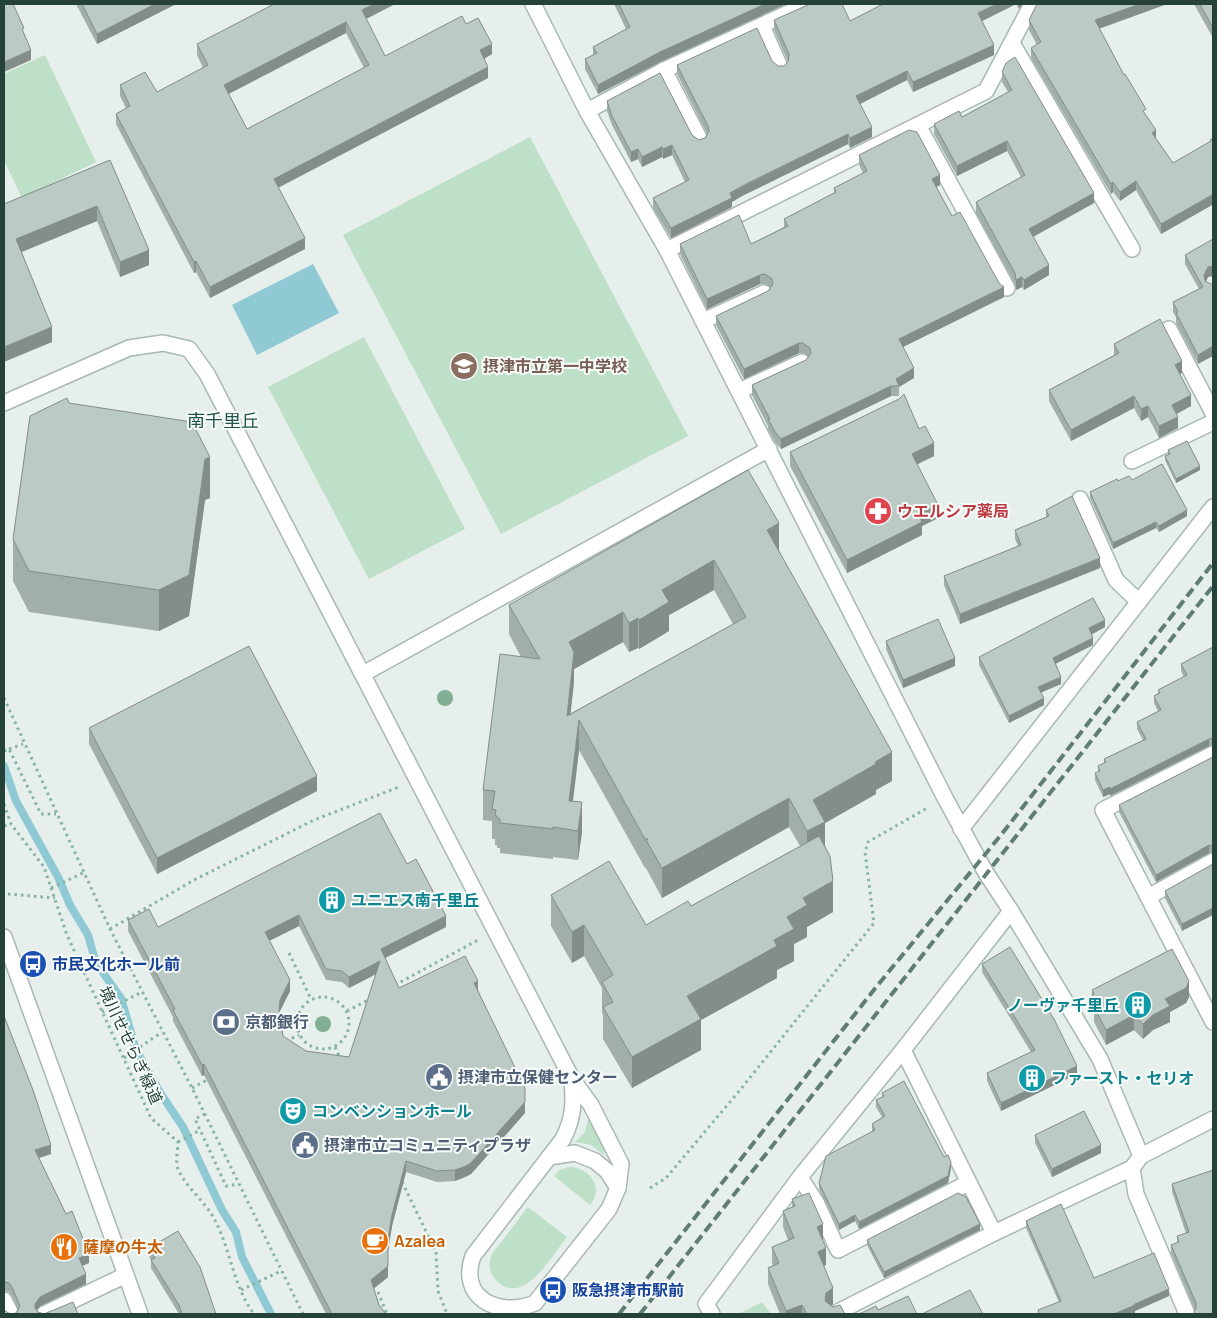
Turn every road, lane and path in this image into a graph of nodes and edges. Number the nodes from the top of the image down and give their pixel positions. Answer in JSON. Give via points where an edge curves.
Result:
{"nodes":[{"id":1,"x":532,"y":4,"type":"edge"},
{"id":2,"x":808,"y":4,"type":"edge"},
{"id":3,"x":1032,"y":4,"type":"edge"},
{"id":4,"x":762,"y":26,"type":"junction"},
{"id":5,"x":1012,"y":43,"type":"junction"},
{"id":6,"x":780,"y":67,"type":"edge"},
{"id":7,"x":664,"y":70,"type":"junction"},
{"id":8,"x":586,"y":111,"type":"junction"},
{"id":9,"x":918,"y":125,"type":"junction"},
{"id":10,"x":700,"y":140,"type":"edge"},
{"id":11,"x":1132,"y":249,"type":"dead end"},
{"id":12,"x":667,"y":250,"type":"junction"},
{"id":13,"x":1007,"y":288,"type":"dead end"},
{"id":14,"x":764,"y":293,"type":"edge"},
{"id":15,"x":703,"y":321,"type":"junction"},
{"id":16,"x":1169,"y":328,"type":"dead end"},
{"id":17,"x":802,"y":362,"type":"edge"},
{"id":18,"x":739,"y":392,"type":"junction"},
{"id":19,"x":4,"y":403,"type":"edge"},
{"id":20,"x":1213,"y":413,"type":"edge"},
{"id":21,"x":1213,"y":422,"type":"edge"},
{"id":22,"x":776,"y":457,"type":"junction"},
{"id":23,"x":1132,"y":461,"type":"dead end"},
{"id":24,"x":1080,"y":499,"type":"dead end"},
{"id":25,"x":1213,"y":507,"type":"edge"},
{"id":26,"x":1139,"y":602,"type":"junction"},
{"id":27,"x":363,"y":674,"type":"junction"},
{"id":28,"x":4,"y":698,"type":"edge"},
{"id":29,"x":23,"y":744,"type":"junction"},
{"id":30,"x":9,"y":749,"type":"junction"},
{"id":31,"x":4,"y":751,"type":"edge"},
{"id":32,"x":1213,"y":754,"type":"edge"},
{"id":33,"x":399,"y":787,"type":"dead end"},
{"id":34,"x":945,"y":798,"type":"junction"},
{"id":35,"x":4,"y":804,"type":"edge"},
{"id":36,"x":56,"y":814,"type":"junction"},
{"id":37,"x":12,"y":824,"type":"junction"},
{"id":38,"x":4,"y":826,"type":"edge"},
{"id":39,"x":961,"y":829,"type":"junction"},
{"id":40,"x":1213,"y":861,"type":"edge"},
{"id":41,"x":84,"y":873,"type":"junction"},
{"id":42,"x":51,"y":888,"type":"junction"},
{"id":43,"x":8,"y":894,"type":"dead end"},
{"id":44,"x":1148,"y":897,"type":"junction"},
{"id":45,"x":55,"y":898,"type":"junction"},
{"id":46,"x":1010,"y":911,"type":"junction"},
{"id":47,"x":110,"y":929,"type":"junction"},
{"id":48,"x":4,"y":937,"type":"edge"},
{"id":49,"x":478,"y":940,"type":"dead end"},
{"id":50,"x":289,"y":953,"type":"dead end"},
{"id":51,"x":391,"y":987,"type":"edge"},
{"id":52,"x":142,"y":992,"type":"junction"},
{"id":53,"x":373,"y":997,"type":"edge"},
{"id":54,"x":311,"y":999,"type":"junction"},
{"id":55,"x":347,"y":1011,"type":"junction"},
{"id":56,"x":102,"y":1012,"type":"junction"},
{"id":57,"x":1213,"y":1022,"type":"edge"},
{"id":58,"x":162,"y":1032,"type":"junction"},
{"id":59,"x":299,"y":1035,"type":"junction"},
{"id":60,"x":281,"y":1044,"type":"edge"},
{"id":61,"x":335,"y":1047,"type":"junction"},
{"id":62,"x":903,"y":1050,"type":"junction"},
{"id":63,"x":124,"y":1058,"type":"junction"},
{"id":64,"x":344,"y":1065,"type":"edge"},
{"id":65,"x":210,"y":1079,"type":"edge"},
{"id":66,"x":572,"y":1079,"type":"junction"},
{"id":67,"x":192,"y":1088,"type":"junction"},
{"id":68,"x":205,"y":1114,"type":"junction"},
{"id":69,"x":1213,"y":1119,"type":"edge"},
{"id":70,"x":200,"y":1130,"type":"junction"},
{"id":71,"x":178,"y":1142,"type":"junction"},
{"id":72,"x":549,"y":1156,"type":"junction"},
{"id":73,"x":1137,"y":1162,"type":"junction"},
{"id":74,"x":800,"y":1177,"type":"junction"},
{"id":75,"x":400,"y":1179,"type":"edge"},
{"id":76,"x":968,"y":1183,"type":"junction"},
{"id":77,"x":239,"y":1184,"type":"junction"},
{"id":78,"x":618,"y":1188,"type":"junction"},
{"id":79,"x":650,"y":1188,"type":"dead end"},
{"id":80,"x":994,"y":1233,"type":"junction"},
{"id":81,"x":282,"y":1271,"type":"junction"},
{"id":82,"x":126,"y":1275,"type":"junction"},
{"id":83,"x":241,"y":1290,"type":"junction"},
{"id":84,"x":378,"y":1292,"type":"edge"},
{"id":85,"x":4,"y":1300,"type":"edge"},
{"id":86,"x":704,"y":1311,"type":"edge"},
{"id":87,"x":11,"y":1314,"type":"edge"},
{"id":88,"x":44,"y":1314,"type":"edge"},
{"id":89,"x":140,"y":1314,"type":"edge"},
{"id":90,"x":254,"y":1314,"type":"edge"},
{"id":91,"x":303,"y":1314,"type":"edge"},
{"id":92,"x":386,"y":1314,"type":"edge"},
{"id":93,"x":447,"y":1314,"type":"edge"},
{"id":94,"x":834,"y":1314,"type":"edge"},
{"id":95,"x":1188,"y":1314,"type":"edge"}],
"edges":[{"from":1,"to":8,"type":"street"},
{"from":2,"to":4,"type":"street"},
{"from":3,"to":5,"type":"street"},
{"from":4,"to":6,"type":"street"},
{"from":4,"to":7,"type":"street"},
{"from":5,"to":9,"type":"street","via":[[986,91]]},
{"from":5,"to":11,"type":"street"},
{"from":7,"to":8,"type":"street"},
{"from":7,"to":10,"type":"street"},
{"from":8,"to":12,"type":"street"},
{"from":9,"to":12,"type":"street"},
{"from":9,"to":13,"type":"street"},
{"from":12,"to":15,"type":"street"},
{"from":14,"to":15,"type":"street"},
{"from":15,"to":18,"type":"street"},
{"from":16,"to":20,"type":"street"},
{"from":17,"to":18,"type":"street"},
{"from":18,"to":22,"type":"street"},
{"from":19,"to":27,"type":"street","via":[[129,348],[163,343],[189,349],[207,374]]},
{"from":21,"to":23,"type":"street"},
{"from":22,"to":27,"type":"street"},
{"from":22,"to":34,"type":"street"},
{"from":24,"to":26,"type":"street","via":[[1116,580]]},
{"from":25,"to":26,"type":"street"},
{"from":26,"to":39,"type":"street"},
{"from":27,"to":66,"type":"street"},
{"from":28,"to":29,"type":"path"},
{"from":29,"to":30,"type":"path"},
{"from":29,"to":36,"type":"path"},
{"from":30,"to":31,"type":"path"},
{"from":30,"to":36,"type":"path","via":[[41,814]]},
{"from":32,"to":44,"type":"street","via":[[1103,810]]},
{"from":33,"to":47,"type":"path","via":[[314,820],[194,880]]},
{"from":34,"to":39,"type":"street"},
{"from":34,"to":79,"type":"path","via":[[868,842],[865,852],[874,922],[672,1171]]},
{"from":35,"to":37,"type":"path","name":"境川せせらぎ緑道"},
{"from":36,"to":41,"type":"path"},
{"from":37,"to":38,"type":"path"},
{"from":37,"to":42,"type":"path","name":"境川せせらぎ緑道","via":[[44,867]]},
{"from":39,"to":46,"type":"street"},
{"from":40,"to":44,"type":"street"},
{"from":41,"to":42,"type":"path"},
{"from":41,"to":47,"type":"path"},
{"from":42,"to":45,"type":"path","name":"境川せせらぎ緑道"},
{"from":43,"to":45,"type":"path"},
{"from":44,"to":57,"type":"street"},
{"from":45,"to":56,"type":"path","name":"境川せせらぎ緑道","via":[[67,935]]},
{"from":46,"to":62,"type":"street"},
{"from":46,"to":73,"type":"street","via":[[1100,1059]]},
{"from":47,"to":52,"type":"path"},
{"from":48,"to":82,"type":"street"},
{"from":49,"to":51,"type":"path"},
{"from":50,"to":54,"type":"path"},
{"from":52,"to":56,"type":"path"},
{"from":52,"to":58,"type":"path"},
{"from":53,"to":55,"type":"path"},
{"from":54,"to":55,"type":"path","via":[[325,996],[338,1001]]},
{"from":54,"to":59,"type":"path","via":[[301,1008],[296,1021]]},
{"from":55,"to":61,"type":"path","via":[[350,1025],[346,1038]]},
{"from":56,"to":63,"type":"path","name":"境川せせらぎ緑道"},
{"from":58,"to":63,"type":"path"},
{"from":58,"to":67,"type":"path"},
{"from":59,"to":60,"type":"path"},
{"from":59,"to":61,"type":"path","via":[[308,1046],[322,1050]]},
{"from":61,"to":64,"type":"path"},
{"from":62,"to":74,"type":"street"},
{"from":62,"to":76,"type":"street"},
{"from":63,"to":71,"type":"path","name":"境川せせらぎ緑道","via":[[151,1118]]},
{"from":65,"to":67,"type":"path"},
{"from":66,"to":72,"type":"street","via":[[574,1107],[570,1125]]},
{"from":66,"to":78,"type":"street","via":[[591,1105],[621,1164]]},
{"from":67,"to":68,"type":"path"},
{"from":68,"to":70,"type":"path","via":[[195,1119]]},
{"from":68,"to":77,"type":"path"},
{"from":69,"to":73,"type":"street"},
{"from":70,"to":71,"type":"path"},
{"from":70,"to":77,"type":"path","via":[[226,1186]]},
{"from":71,"to":83,"type":"path","via":[[177,1167],[188,1187],[212,1214],[227,1246],[232,1271]]},
{"from":72,"to":78,"type":"street","via":[[575,1153],[595,1160]]},
{"from":72,"to":78,"type":"street","via":[[473,1256],[470,1284],[480,1302],[488,1308],[507,1314],[517,1313],[535,1303],[609,1209]]},
{"from":73,"to":80,"type":"street"},
{"from":73,"to":95,"type":"street","via":[[1136,1194]]},
{"from":74,"to":76,"type":"street","via":[[817,1204],[838,1250]]},
{"from":74,"to":86,"type":"street"},
{"from":75,"to":93,"type":"path","via":[[436,1252],[438,1291]]},
{"from":76,"to":80,"type":"street"},
{"from":77,"to":81,"type":"path"},
{"from":80,"to":94,"type":"street"},
{"from":81,"to":83,"type":"path"},
{"from":81,"to":91,"type":"path"},
{"from":82,"to":88,"type":"street"},
{"from":82,"to":89,"type":"street"},
{"from":83,"to":90,"type":"path"},
{"from":84,"to":92,"type":"path"},
{"from":85,"to":87,"type":"street"}]}
